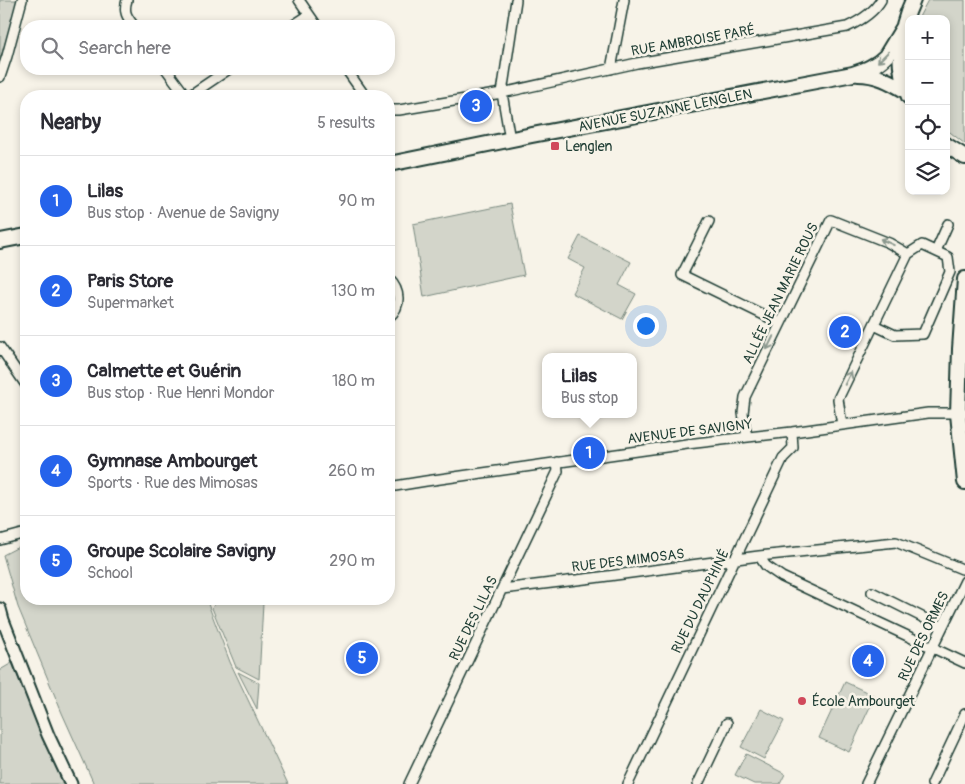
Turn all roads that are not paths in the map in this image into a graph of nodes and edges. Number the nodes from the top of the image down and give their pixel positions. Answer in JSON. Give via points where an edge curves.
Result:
{"nodes":[{"id":1,"x":22,"y":0,"type":"edge"},
{"id":2,"x":127,"y":0,"type":"edge"},
{"id":3,"x":299,"y":0,"type":"edge"},
{"id":4,"x":516,"y":0,"type":"edge"},
{"id":5,"x":624,"y":0,"type":"edge"},
{"id":6,"x":881,"y":0,"type":"edge"},
{"id":7,"x":913,"y":0,"type":"edge"},
{"id":8,"x":309,"y":15,"type":"junction"},
{"id":9,"x":129,"y":20,"type":"edge"},
{"id":10,"x":301,"y":20,"type":"edge"},
{"id":11,"x":313,"y":20,"type":"edge"},
{"id":12,"x":902,"y":28,"type":"junction"},
{"id":13,"x":610,"y":69,"type":"junction"},
{"id":14,"x":852,"y":74,"type":"junction"},
{"id":15,"x":171,"y":75,"type":"edge"},
{"id":16,"x":220,"y":75,"type":"edge"},
{"id":17,"x":350,"y":75,"type":"edge"},
{"id":18,"x":0,"y":77,"type":"edge"},
{"id":19,"x":905,"y":85,"type":"edge"},
{"id":20,"x":183,"y":90,"type":"edge"},
{"id":21,"x":197,"y":90,"type":"edge"},
{"id":22,"x":361,"y":90,"type":"edge"},
{"id":23,"x":905,"y":92,"type":"edge"},
{"id":24,"x":502,"y":93,"type":"junction"},
{"id":25,"x":395,"y":110,"type":"edge"},
{"id":26,"x":510,"y":140,"type":"junction"},
{"id":27,"x":950,"y":148,"type":"edge"},
{"id":28,"x":965,"y":157,"type":"edge"},
{"id":29,"x":395,"y":163,"type":"edge"},
{"id":30,"x":709,"y":222,"type":"dead end"},
{"id":31,"x":948,"y":224,"type":"dead end"},
{"id":32,"x":20,"y":237,"type":"edge"},
{"id":33,"x":0,"y":241,"type":"edge"},
{"id":34,"x":936,"y":252,"type":"junction"},
{"id":35,"x":908,"y":254,"type":"junction"},
{"id":36,"x":965,"y":279,"type":"edge"},
{"id":37,"x":395,"y":286,"type":"edge"},
{"id":38,"x":395,"y":310,"type":"edge"},
{"id":39,"x":780,"y":323,"type":"junction"},
{"id":40,"x":874,"y":325,"type":"junction"},
{"id":41,"x":0,"y":348,"type":"edge"},
{"id":42,"x":20,"y":376,"type":"edge"},
{"id":43,"x":962,"y":414,"type":"edge"},
{"id":44,"x":842,"y":424,"type":"junction"},
{"id":45,"x":792,"y":432,"type":"junction"},
{"id":46,"x":747,"y":438,"type":"junction"},
{"id":47,"x":557,"y":462,"type":"junction"},
{"id":48,"x":965,"y":482,"type":"edge"},
{"id":49,"x":395,"y":486,"type":"edge"},
{"id":50,"x":20,"y":535,"type":"edge"},
{"id":51,"x":0,"y":540,"type":"edge"},
{"id":52,"x":758,"y":556,"type":"junction"},
{"id":53,"x":735,"y":560,"type":"junction"},
{"id":54,"x":965,"y":568,"type":"edge"},
{"id":55,"x":965,"y":581,"type":"edge"},
{"id":56,"x":502,"y":589,"type":"junction"},
{"id":57,"x":872,"y":592,"type":"dead end"},
{"id":58,"x":0,"y":609,"type":"edge"},
{"id":59,"x":942,"y":627,"type":"junction"},
{"id":60,"x":932,"y":648,"type":"junction"},
{"id":61,"x":965,"y":663,"type":"edge"},
{"id":62,"x":965,"y":714,"type":"edge"},
{"id":63,"x":727,"y":723,"type":"dead end"},
{"id":64,"x":71,"y":784,"type":"edge"},
{"id":65,"x":408,"y":784,"type":"edge"},
{"id":66,"x":628,"y":784,"type":"edge"},
{"id":67,"x":698,"y":784,"type":"edge"},
{"id":68,"x":866,"y":784,"type":"edge"},
{"id":69,"x":932,"y":784,"type":"edge"}],
"edges":[{"from":1,"to":18,"type":"street"},
{"from":2,"to":9,"type":"street","via":[[125,7]]},
{"from":3,"to":8,"type":"street"},
{"from":4,"to":24,"type":"street"},
{"from":5,"to":13,"type":"street"},
{"from":6,"to":13,"type":"street","name":"RUE AMBROISE PARÉ","via":[[876,8],[847,27]]},
{"from":7,"to":12,"type":"main road"},
{"from":8,"to":10,"type":"street"},
{"from":8,"to":11,"type":"street"},
{"from":12,"to":14,"type":"main road","name":"AVENUE SUZANNE LENGLEN","one_way":true,"via":[[882,60]]},
{"from":12,"to":19,"type":"main road","via":[[900,60]]},
{"from":13,"to":24,"type":"street","name":"RUE AMBROISE PARÉ"},
{"from":14,"to":23,"type":"main road","name":"AVENUE SUZANNE LENGLEN","via":[[870,74],[886,79]]},
{"from":14,"to":26,"type":"main road","name":"AVENUE SUZANNE LENGLEN"},
{"from":15,"to":20,"type":"street"},
{"from":16,"to":21,"type":"street"},
{"from":17,"to":22,"type":"street"},
{"from":24,"to":25,"type":"street","name":"RUE AMBROISE PARÉ"},
{"from":24,"to":26,"type":"street"},
{"from":26,"to":29,"type":"main road","name":"AVENUE SUZANNE LENGLEN"},
{"from":27,"to":28,"type":"main road"},
{"from":30,"to":39,"type":"street","via":[[682,275]]},
{"from":31,"to":34,"type":"street"},
{"from":32,"to":33,"type":"main road"},
{"from":34,"to":35,"type":"street","via":[[922,245]]},
{"from":34,"to":40,"type":"street","via":[[948,258],[950,272],[924,334],[895,335]]},
{"from":35,"to":39,"type":"street","name":"ALLÉE JEAN MARIE ROUS","one_way":true,"via":[[889,242],[831,220]]},
{"from":35,"to":40,"type":"street"},
{"from":36,"to":43,"type":"main road","via":[[960,349]]},
{"from":37,"to":38,"type":"street","via":[[399,299]]},
{"from":39,"to":46,"type":"street","name":"ALLÉE JEAN MARIE ROUS","one_way":true,"via":[[745,397]]},
{"from":44,"to":40,"type":"street","one_way":true,"via":[[838,400]]},
{"from":41,"to":42,"type":"street"},
{"from":43,"to":44,"type":"street","name":"AVENUE DE SAVIGNY","via":[[928,413]]},
{"from":43,"to":48,"type":"main road"},
{"from":44,"to":45,"type":"street","name":"AVENUE DE SAVIGNY"},
{"from":45,"to":46,"type":"street","name":"AVENUE DE SAVIGNY"},
{"from":45,"to":53,"type":"street","name":"RUE DU DAUPHINÉ","via":[[793,448],[783,458]]},
{"from":46,"to":47,"type":"street","name":"AVENUE DE SAVIGNY"},
{"from":47,"to":49,"type":"street","name":"AVENUE DE SAVIGNY"},
{"from":47,"to":56,"type":"street","name":"RUE DES LILAS","via":[[558,471]]},
{"from":50,"to":51,"type":"street"},
{"from":52,"to":53,"type":"street","name":"RUE DES MIMOSAS"},
{"from":52,"to":54,"type":"street","name":"RUE DES MIMOSAS","via":[[896,542]]},
{"from":52,"to":60,"type":"street","via":[[782,577]]},
{"from":53,"to":56,"type":"street","name":"RUE DES MIMOSAS"},
{"from":53,"to":66,"type":"street","name":"RUE DU DAUPHINÉ"},
{"from":55,"to":59,"type":"street","name":"RUE DES ORMES"},
{"from":56,"to":65,"type":"street","name":"RUE DES LILAS"},
{"from":57,"to":59,"type":"street"},
{"from":58,"to":64,"type":"street","via":[[48,735]]},
{"from":59,"to":60,"type":"street","name":"RUE DES ORMES"},
{"from":60,"to":61,"type":"street"},
{"from":60,"to":68,"type":"street","name":"RUE DES ORMES"},
{"from":62,"to":69,"type":"street"},
{"from":63,"to":67,"type":"street"}]}
